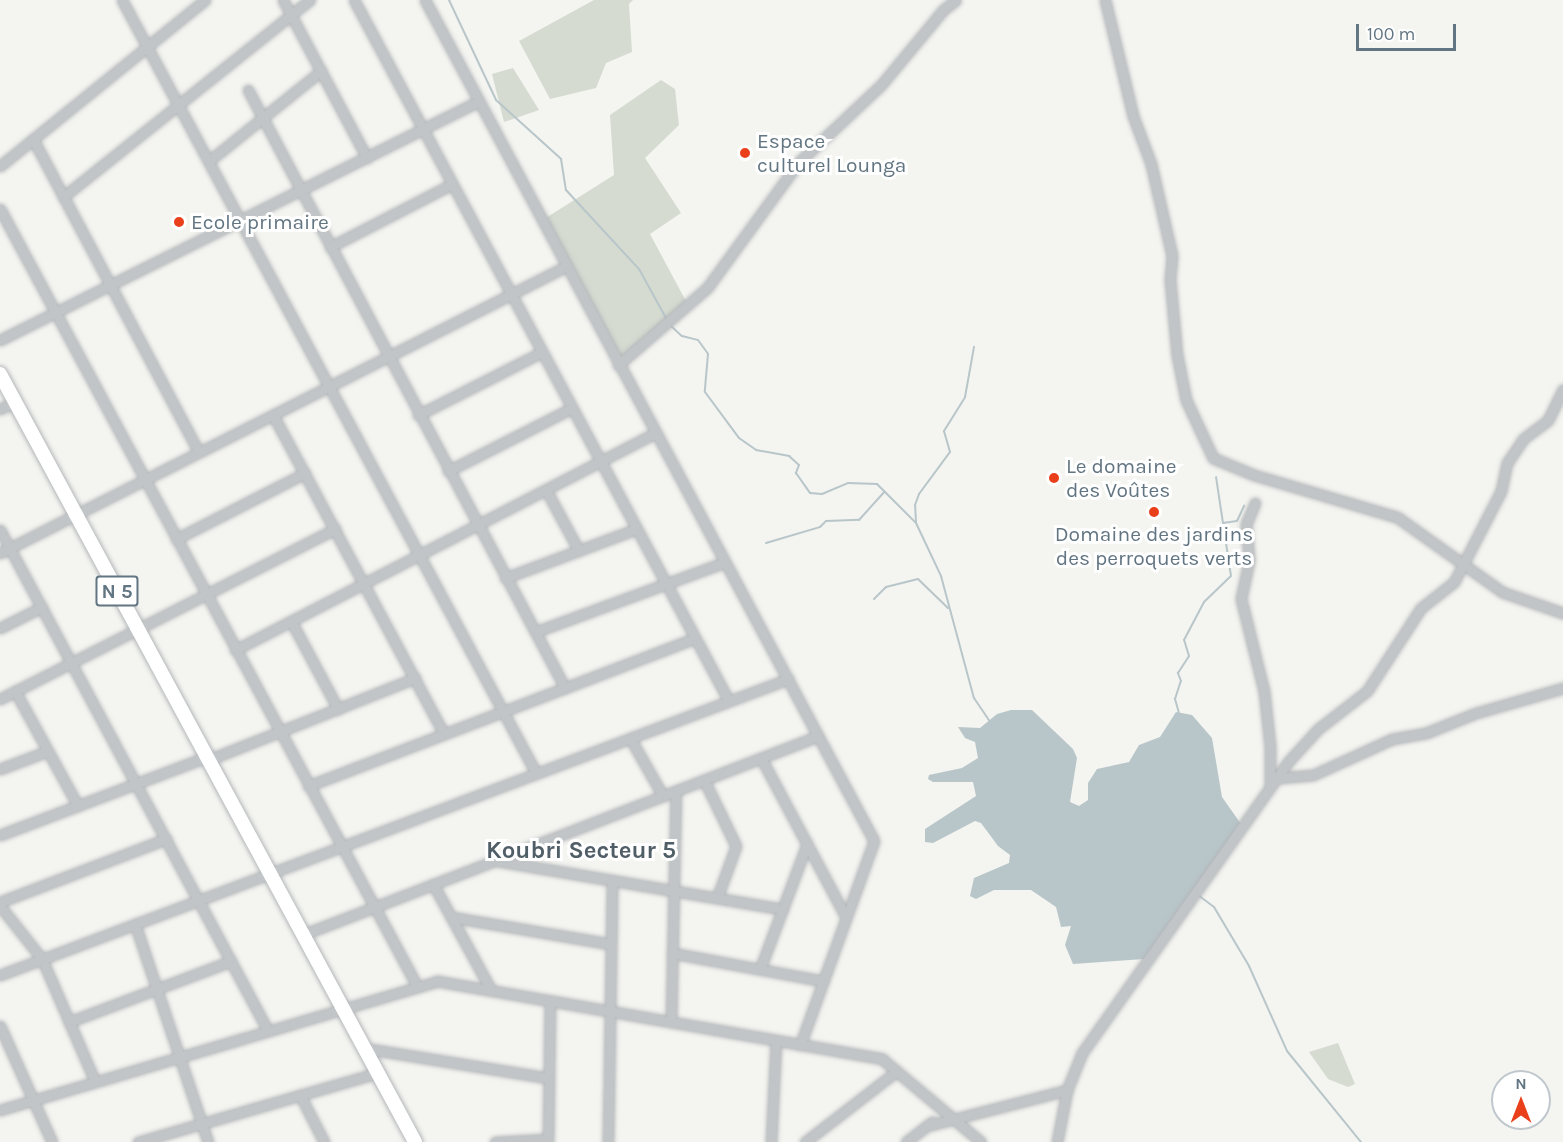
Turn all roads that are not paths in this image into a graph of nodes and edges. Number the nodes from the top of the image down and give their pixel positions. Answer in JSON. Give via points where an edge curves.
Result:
{"nodes":[{"id":1,"x":122,"y":0,"type":"edge"},
{"id":2,"x":205,"y":0,"type":"edge"},
{"id":3,"x":283,"y":0,"type":"edge"},
{"id":4,"x":310,"y":0,"type":"edge"},
{"id":5,"x":354,"y":0,"type":"edge"},
{"id":6,"x":425,"y":0,"type":"edge"},
{"id":7,"x":956,"y":0,"type":"edge"},
{"id":8,"x":1105,"y":0,"type":"edge"},
{"id":9,"x":291,"y":15,"type":"junction"},
{"id":10,"x":147,"y":47,"type":"junction"},
{"id":11,"x":321,"y":70,"type":"junction"},
{"id":12,"x":248,"y":90,"type":"dead end"},
{"id":13,"x":479,"y":101,"type":"junction"},
{"id":14,"x":179,"y":105,"type":"junction"},
{"id":15,"x":263,"y":117,"type":"junction"},
{"id":16,"x":423,"y":129,"type":"junction"},
{"id":17,"x":33,"y":139,"type":"junction"},
{"id":18,"x":367,"y":158,"type":"junction"},
{"id":19,"x":209,"y":161,"type":"junction"},
{"id":20,"x":0,"y":166,"type":"edge"},
{"id":21,"x":452,"y":184,"type":"junction"},
{"id":22,"x":301,"y":191,"type":"junction"},
{"id":23,"x":63,"y":197,"type":"junction"},
{"id":24,"x":0,"y":209,"type":"edge"},
{"id":25,"x":241,"y":221,"type":"junction"},
{"id":26,"x":330,"y":248,"type":"junction"},
{"id":27,"x":565,"y":267,"type":"junction"},
{"id":28,"x":110,"y":286,"type":"junction"},
{"id":29,"x":511,"y":295,"type":"junction"},
{"id":30,"x":55,"y":313,"type":"junction"},
{"id":31,"x":0,"y":340,"type":"edge"},
{"id":32,"x":542,"y":352,"type":"junction"},
{"id":33,"x":387,"y":357,"type":"junction"},
{"id":34,"x":618,"y":365,"type":"junction"},
{"id":35,"x":0,"y":374,"type":"edge"},
{"id":36,"x":329,"y":386,"type":"junction"},
{"id":37,"x":1563,"y":389,"type":"edge"},
{"id":38,"x":15,"y":402,"type":"junction"},
{"id":39,"x":572,"y":408,"type":"junction"},
{"id":40,"x":0,"y":410,"type":"edge"},
{"id":41,"x":273,"y":415,"type":"junction"},
{"id":42,"x":418,"y":415,"type":"junction"},
{"id":43,"x":656,"y":433,"type":"junction"},
{"id":44,"x":199,"y":452,"type":"junction"},
{"id":45,"x":600,"y":462,"type":"junction"},
{"id":46,"x":448,"y":471,"type":"junction"},
{"id":47,"x":305,"y":473,"type":"junction"},
{"id":48,"x":144,"y":480,"type":"junction"},
{"id":49,"x":546,"y":489,"type":"junction"},
{"id":50,"x":1255,"y":503,"type":"dead end"},
{"id":51,"x":75,"y":515,"type":"junction"},
{"id":52,"x":476,"y":525,"type":"junction"},
{"id":53,"x":636,"y":529,"type":"junction"},
{"id":54,"x":0,"y":530,"type":"edge"},
{"id":55,"x":335,"y":530,"type":"junction"},
{"id":56,"x":176,"y":539,"type":"junction"},
{"id":57,"x":10,"y":548,"type":"junction"},
{"id":58,"x":579,"y":550,"type":"junction"},
{"id":59,"x":0,"y":553,"type":"edge"},
{"id":60,"x":419,"y":555,"type":"junction"},
{"id":61,"x":725,"y":562,"type":"junction"},
{"id":62,"x":1463,"y":564,"type":"junction"},
{"id":63,"x":505,"y":578,"type":"junction"},
{"id":64,"x":364,"y":583,"type":"junction"},
{"id":65,"x":666,"y":584,"type":"junction"},
{"id":66,"x":206,"y":596,"type":"junction"},
{"id":67,"x":42,"y":607,"type":"junction"},
{"id":68,"x":1563,"y":613,"type":"edge"},
{"id":69,"x":291,"y":621,"type":"junction"},
{"id":70,"x":0,"y":628,"type":"edge"},
{"id":71,"x":138,"y":630,"type":"junction"},
{"id":72,"x":535,"y":632,"type":"junction"},
{"id":73,"x":695,"y":638,"type":"junction"},
{"id":74,"x":235,"y":650,"type":"junction"},
{"id":75,"x":71,"y":663,"type":"junction"},
{"id":76,"x":415,"y":678,"type":"junction"},
{"id":77,"x":788,"y":679,"type":"junction"},
{"id":78,"x":565,"y":688,"type":"junction"},
{"id":79,"x":1563,"y":688,"type":"edge"},
{"id":80,"x":15,"y":691,"type":"junction"},
{"id":81,"x":0,"y":699,"type":"edge"},
{"id":82,"x":729,"y":701,"type":"junction"},
{"id":83,"x":338,"y":709,"type":"junction"},
{"id":84,"x":503,"y":711,"type":"junction"},
{"id":85,"x":279,"y":732,"type":"junction"},
{"id":86,"x":444,"y":734,"type":"junction"},
{"id":87,"x":818,"y":736,"type":"junction"},
{"id":88,"x":630,"y":738,"type":"junction"},
{"id":89,"x":48,"y":751,"type":"junction"},
{"id":90,"x":207,"y":758,"type":"junction"},
{"id":91,"x":760,"y":758,"type":"junction"},
{"id":92,"x":0,"y":769,"type":"edge"},
{"id":93,"x":536,"y":773,"type":"junction"},
{"id":94,"x":1278,"y":778,"type":"junction"},
{"id":95,"x":704,"y":780,"type":"junction"},
{"id":96,"x":136,"y":784,"type":"junction"},
{"id":97,"x":308,"y":786,"type":"junction"},
{"id":98,"x":1269,"y":787,"type":"junction"},
{"id":99,"x":676,"y":791,"type":"junction"},
{"id":100,"x":663,"y":796,"type":"junction"},
{"id":101,"x":78,"y":806,"type":"junction"},
{"id":102,"x":0,"y":835,"type":"edge"},
{"id":103,"x":166,"y":839,"type":"junction"},
{"id":104,"x":807,"y":844,"type":"junction"},
{"id":105,"x":341,"y":846,"type":"junction"},
{"id":106,"x":496,"y":860,"type":"junction"},
{"id":107,"x":269,"y":873,"type":"junction"},
{"id":108,"x":612,"y":880,"type":"junction"},
{"id":109,"x":433,"y":884,"type":"junction"},
{"id":110,"x":674,"y":891,"type":"junction"},
{"id":111,"x":717,"y":898,"type":"junction"},
{"id":112,"x":198,"y":900,"type":"junction"},
{"id":113,"x":0,"y":904,"type":"edge"},
{"id":114,"x":374,"y":907,"type":"junction"},
{"id":115,"x":783,"y":909,"type":"junction"},
{"id":116,"x":451,"y":917,"type":"junction"},
{"id":117,"x":846,"y":917,"type":"junction"},
{"id":118,"x":135,"y":924,"type":"junction"},
{"id":119,"x":302,"y":934,"type":"junction"},
{"id":120,"x":611,"y":944,"type":"junction"},
{"id":121,"x":672,"y":953,"type":"junction"},
{"id":122,"x":42,"y":959,"type":"junction"},
{"id":123,"x":231,"y":961,"type":"junction"},
{"id":124,"x":760,"y":969,"type":"junction"},
{"id":125,"x":0,"y":975,"type":"edge"},
{"id":126,"x":823,"y":981,"type":"junction"},
{"id":127,"x":417,"y":987,"type":"junction"},
{"id":128,"x":157,"y":989,"type":"junction"},
{"id":129,"x":491,"y":990,"type":"junction"},
{"id":130,"x":550,"y":1001,"type":"junction"},
{"id":131,"x":341,"y":1007,"type":"junction"},
{"id":132,"x":610,"y":1011,"type":"junction"},
{"id":133,"x":69,"y":1022,"type":"junction"},
{"id":134,"x":671,"y":1022,"type":"junction"},
{"id":135,"x":0,"y":1026,"type":"edge"},
{"id":136,"x":267,"y":1029,"type":"junction"},
{"id":137,"x":776,"y":1041,"type":"junction"},
{"id":138,"x":800,"y":1045,"type":"junction"},
{"id":139,"x":363,"y":1048,"type":"junction"},
{"id":140,"x":178,"y":1055,"type":"junction"},
{"id":141,"x":897,"y":1071,"type":"junction"},
{"id":142,"x":377,"y":1073,"type":"junction"},
{"id":143,"x":549,"y":1078,"type":"junction"},
{"id":144,"x":94,"y":1079,"type":"junction"},
{"id":145,"x":1067,"y":1090,"type":"junction"},
{"id":146,"x":300,"y":1095,"type":"junction"},
{"id":147,"x":32,"y":1097,"type":"junction"},
{"id":148,"x":0,"y":1110,"type":"edge"},
{"id":149,"x":949,"y":1115,"type":"junction"},
{"id":150,"x":201,"y":1124,"type":"junction"},
{"id":151,"x":548,"y":1140,"type":"edge"},
{"id":152,"x":52,"y":1142,"type":"edge"},
{"id":153,"x":138,"y":1142,"type":"edge"},
{"id":154,"x":208,"y":1142,"type":"edge"},
{"id":155,"x":324,"y":1142,"type":"edge"},
{"id":156,"x":415,"y":1142,"type":"edge"},
{"id":157,"x":495,"y":1142,"type":"edge"},
{"id":158,"x":608,"y":1142,"type":"edge"},
{"id":159,"x":771,"y":1142,"type":"edge"},
{"id":160,"x":805,"y":1142,"type":"edge"},
{"id":161,"x":906,"y":1142,"type":"edge"},
{"id":162,"x":981,"y":1142,"type":"edge"},
{"id":163,"x":1057,"y":1142,"type":"edge"}],
"edges":[{"from":1,"to":10,"type":"street"},
{"from":2,"to":10,"type":"street"},
{"from":3,"to":9,"type":"street"},
{"from":4,"to":9,"type":"street"},
{"from":5,"to":16,"type":"street"},
{"from":6,"to":13,"type":"street"},
{"from":7,"to":34,"type":"street","via":[[943,10],[881,85],[799,162],[707,288]]},
{"from":8,"to":62,"type":"street","via":[[1172,256],[1170,280],[1177,355],[1186,400],[1213,458],[1254,475],[1397,517]]},
{"from":9,"to":11,"type":"street"},
{"from":9,"to":14,"type":"street"},
{"from":10,"to":14,"type":"street"},
{"from":10,"to":17,"type":"street"},
{"from":11,"to":15,"type":"street"},
{"from":11,"to":18,"type":"street"},
{"from":12,"to":15,"type":"street"},
{"from":13,"to":16,"type":"street"},
{"from":13,"to":27,"type":"street"},
{"from":14,"to":19,"type":"street"},
{"from":14,"to":23,"type":"street"},
{"from":15,"to":19,"type":"street"},
{"from":15,"to":22,"type":"street"},
{"from":16,"to":18,"type":"street"},
{"from":16,"to":21,"type":"street"},
{"from":17,"to":20,"type":"street"},
{"from":17,"to":23,"type":"street"},
{"from":18,"to":22,"type":"street"},
{"from":19,"to":25,"type":"street"},
{"from":21,"to":26,"type":"street"},
{"from":21,"to":29,"type":"street"},
{"from":22,"to":25,"type":"street"},
{"from":22,"to":26,"type":"street"},
{"from":23,"to":28,"type":"street"},
{"from":24,"to":30,"type":"street"},
{"from":25,"to":28,"type":"street"},
{"from":25,"to":36,"type":"street"},
{"from":26,"to":33,"type":"street"},
{"from":27,"to":29,"type":"street"},
{"from":27,"to":34,"type":"street"},
{"from":28,"to":30,"type":"street"},
{"from":28,"to":44,"type":"street"},
{"from":29,"to":32,"type":"street"},
{"from":29,"to":33,"type":"street"},
{"from":30,"to":31,"type":"street"},
{"from":30,"to":48,"type":"street"},
{"from":32,"to":39,"type":"street"},
{"from":32,"to":42,"type":"street"},
{"from":33,"to":36,"type":"street"},
{"from":33,"to":42,"type":"street"},
{"from":34,"to":43,"type":"street"},
{"from":35,"to":38,"type":"highway","number":"N 5"},
{"from":36,"to":41,"type":"street"},
{"from":36,"to":60,"type":"street"},
{"from":37,"to":62,"type":"street","via":[[1548,420],[1523,439],[1507,463],[1501,490]]},
{"from":38,"to":40,"type":"street"},
{"from":38,"to":51,"type":"highway","number":"N 5"},
{"from":39,"to":45,"type":"street"},
{"from":39,"to":46,"type":"street"},
{"from":41,"to":44,"type":"street"},
{"from":41,"to":47,"type":"street"},
{"from":42,"to":46,"type":"street"},
{"from":43,"to":45,"type":"street"},
{"from":43,"to":61,"type":"street"},
{"from":44,"to":48,"type":"street"},
{"from":45,"to":49,"type":"street"},
{"from":45,"to":53,"type":"street"},
{"from":46,"to":52,"type":"street"},
{"from":47,"to":55,"type":"street"},
{"from":47,"to":56,"type":"street"},
{"from":48,"to":51,"type":"street"},
{"from":48,"to":56,"type":"street"},
{"from":49,"to":52,"type":"street"},
{"from":49,"to":58,"type":"street"},
{"from":50,"to":98,"type":"street","via":[[1246,524],[1249,561],[1241,598],[1264,691],[1270,746]]},
{"from":51,"to":57,"type":"street"},
{"from":51,"to":71,"type":"highway","number":"N 5"},
{"from":52,"to":60,"type":"street"},
{"from":52,"to":63,"type":"street"},
{"from":53,"to":58,"type":"street"},
{"from":53,"to":65,"type":"street"},
{"from":54,"to":57,"type":"street"},
{"from":55,"to":64,"type":"street"},
{"from":55,"to":66,"type":"street"},
{"from":56,"to":66,"type":"street"},
{"from":57,"to":59,"type":"street"},
{"from":57,"to":67,"type":"street"},
{"from":58,"to":63,"type":"street"},
{"from":60,"to":64,"type":"street"},
{"from":60,"to":84,"type":"street"},
{"from":61,"to":65,"type":"street"},
{"from":61,"to":77,"type":"street"},
{"from":62,"to":68,"type":"street","via":[[1502,592]]},
{"from":62,"to":94,"type":"street","via":[[1454,582],[1412,620],[1375,682],[1318,729]]},
{"from":63,"to":72,"type":"street"},
{"from":64,"to":69,"type":"street"},
{"from":64,"to":76,"type":"street"},
{"from":65,"to":72,"type":"street"},
{"from":65,"to":73,"type":"street"},
{"from":66,"to":71,"type":"street"},
{"from":66,"to":74,"type":"street"},
{"from":67,"to":70,"type":"street"},
{"from":67,"to":75,"type":"street"},
{"from":69,"to":74,"type":"street"},
{"from":69,"to":83,"type":"street"},
{"from":71,"to":75,"type":"street"},
{"from":71,"to":90,"type":"highway","number":"N 5"},
{"from":72,"to":78,"type":"street"},
{"from":73,"to":78,"type":"street"},
{"from":73,"to":82,"type":"street"},
{"from":74,"to":85,"type":"street"},
{"from":75,"to":80,"type":"street"},
{"from":75,"to":96,"type":"street"},
{"from":76,"to":83,"type":"street"},
{"from":76,"to":86,"type":"street"},
{"from":77,"to":82,"type":"street"},
{"from":77,"to":87,"type":"street"},
{"from":78,"to":84,"type":"street"},
{"from":79,"to":94,"type":"street","via":[[1476,713],[1426,733],[1392,739],[1313,775]]},
{"from":80,"to":81,"type":"street"},
{"from":80,"to":89,"type":"street"},
{"from":82,"to":88,"type":"street"},
{"from":83,"to":85,"type":"street"},
{"from":84,"to":86,"type":"street"},
{"from":84,"to":93,"type":"street"},
{"from":85,"to":90,"type":"street"},
{"from":85,"to":97,"type":"street"},
{"from":86,"to":97,"type":"street"},
{"from":87,"to":91,"type":"street"},
{"from":87,"to":117,"type":"street","via":[[874,842]]},
{"from":88,"to":93,"type":"street"},
{"from":88,"to":100,"type":"street"},
{"from":89,"to":92,"type":"street"},
{"from":89,"to":101,"type":"street"},
{"from":90,"to":96,"type":"street"},
{"from":90,"to":107,"type":"highway","number":"N 5"},
{"from":91,"to":95,"type":"street"},
{"from":91,"to":104,"type":"street"},
{"from":93,"to":105,"type":"street"},
{"from":94,"to":98,"type":"street"},
{"from":95,"to":99,"type":"street"},
{"from":95,"to":111,"type":"street","via":[[736,846]]},
{"from":96,"to":101,"type":"street"},
{"from":96,"to":103,"type":"street"},
{"from":97,"to":105,"type":"street"},
{"from":98,"to":145,"type":"street","via":[[1254,815],[1082,1053]]},
{"from":99,"to":100,"type":"street"},
{"from":99,"to":110,"type":"street"},
{"from":100,"to":106,"type":"street"},
{"from":101,"to":102,"type":"street"},
{"from":103,"to":112,"type":"street"},
{"from":103,"to":113,"type":"street"},
{"from":104,"to":115,"type":"street"},
{"from":104,"to":117,"type":"street"},
{"from":105,"to":107,"type":"street"},
{"from":105,"to":114,"type":"street"},
{"from":106,"to":108,"type":"street"},
{"from":106,"to":109,"type":"street"},
{"from":107,"to":112,"type":"street"},
{"from":107,"to":119,"type":"highway","number":"N 5"},
{"from":108,"to":110,"type":"street"},
{"from":108,"to":120,"type":"street"},
{"from":109,"to":114,"type":"street"},
{"from":109,"to":116,"type":"street"},
{"from":110,"to":111,"type":"street"},
{"from":110,"to":121,"type":"street"},
{"from":111,"to":115,"type":"street"},
{"from":112,"to":118,"type":"street"},
{"from":112,"to":123,"type":"street"},
{"from":113,"to":122,"type":"street"},
{"from":114,"to":119,"type":"street"},
{"from":114,"to":127,"type":"street"},
{"from":115,"to":124,"type":"street"},
{"from":116,"to":120,"type":"street"},
{"from":116,"to":129,"type":"street"},
{"from":117,"to":126,"type":"street"},
{"from":118,"to":122,"type":"street"},
{"from":118,"to":128,"type":"street"},
{"from":119,"to":131,"type":"highway","number":"N 5"},
{"from":120,"to":132,"type":"street"},
{"from":121,"to":124,"type":"street"},
{"from":121,"to":134,"type":"street"},
{"from":122,"to":125,"type":"street"},
{"from":122,"to":133,"type":"street"},
{"from":123,"to":128,"type":"street"},
{"from":123,"to":136,"type":"street"},
{"from":124,"to":126,"type":"street"},
{"from":126,"to":138,"type":"street"},
{"from":127,"to":129,"type":"street","via":[[437,981]]},
{"from":127,"to":131,"type":"street"},
{"from":128,"to":133,"type":"street"},
{"from":128,"to":140,"type":"street"},
{"from":129,"to":130,"type":"street"},
{"from":130,"to":132,"type":"street"},
{"from":130,"to":143,"type":"street"},
{"from":131,"to":136,"type":"street"},
{"from":131,"to":139,"type":"highway","number":"N 5"},
{"from":132,"to":134,"type":"street"},
{"from":132,"to":158,"type":"street"},
{"from":133,"to":144,"type":"street"},
{"from":134,"to":137,"type":"street"},
{"from":135,"to":147,"type":"street"},
{"from":136,"to":140,"type":"street"},
{"from":137,"to":138,"type":"street"},
{"from":137,"to":159,"type":"street"},
{"from":138,"to":141,"type":"street","via":[[882,1059]]},
{"from":139,"to":142,"type":"highway","number":"N 5"},
{"from":139,"to":143,"type":"street"},
{"from":140,"to":144,"type":"street"},
{"from":140,"to":150,"type":"street"},
{"from":141,"to":149,"type":"street"},
{"from":141,"to":160,"type":"street"},
{"from":142,"to":146,"type":"street"},
{"from":142,"to":156,"type":"highway","number":"N 5"},
{"from":143,"to":151,"type":"street"},
{"from":144,"to":147,"type":"street"},
{"from":145,"to":149,"type":"street"},
{"from":145,"to":163,"type":"street"},
{"from":146,"to":150,"type":"street"},
{"from":146,"to":155,"type":"street"},
{"from":147,"to":148,"type":"street"},
{"from":147,"to":152,"type":"street"},
{"from":149,"to":161,"type":"street"},
{"from":149,"to":162,"type":"street"},
{"from":150,"to":153,"type":"street"},
{"from":150,"to":154,"type":"street"},
{"from":151,"to":157,"type":"street"}]}
